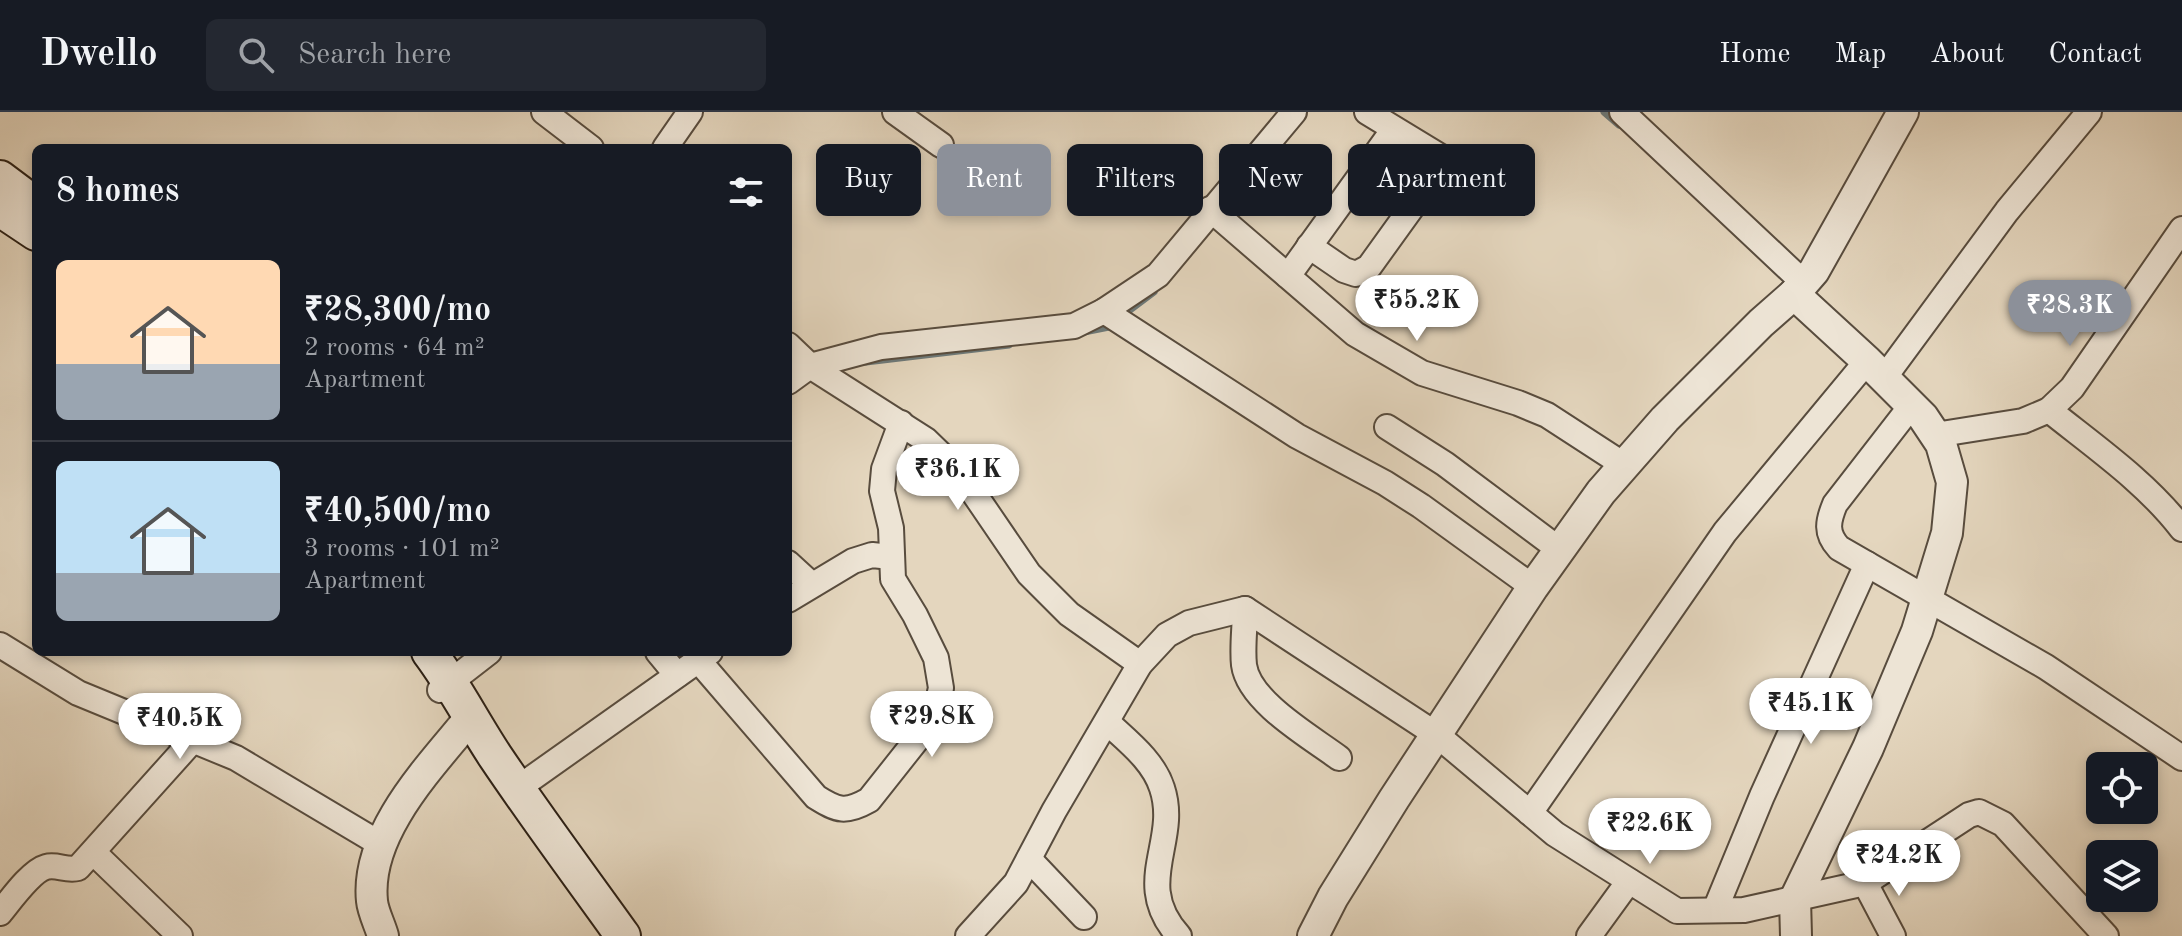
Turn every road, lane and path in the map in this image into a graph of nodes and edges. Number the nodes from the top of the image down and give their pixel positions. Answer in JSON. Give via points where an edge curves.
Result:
{"nodes":[{"id":1,"x":544,"y":112,"type":"edge"},
{"id":2,"x":690,"y":112,"type":"edge"},
{"id":3,"x":895,"y":112,"type":"edge"},
{"id":4,"x":1294,"y":112,"type":"edge"},
{"id":5,"x":1367,"y":112,"type":"edge"},
{"id":6,"x":1622,"y":112,"type":"edge"},
{"id":7,"x":1903,"y":112,"type":"edge"},
{"id":8,"x":2089,"y":112,"type":"edge"},
{"id":9,"x":1394,"y":129,"type":"junction"},
{"id":10,"x":586,"y":144,"type":"edge"},
{"id":11,"x":668,"y":144,"type":"edge"},
{"id":12,"x":940,"y":144,"type":"edge"},
{"id":13,"x":1419,"y":144,"type":"edge"},
{"id":14,"x":0,"y":178,"type":"edge"},
{"id":15,"x":32,"y":202,"type":"edge"},
{"id":16,"x":0,"y":209,"type":"edge"},
{"id":17,"x":1210,"y":209,"type":"junction"},
{"id":18,"x":1406,"y":216,"type":"edge"},
{"id":19,"x":2182,"y":229,"type":"edge"},
{"id":20,"x":32,"y":230,"type":"edge"},
{"id":21,"x":1309,"y":246,"type":"junction"},
{"id":22,"x":1288,"y":276,"type":"junction"},
{"id":23,"x":1799,"y":288,"type":"junction"},
{"id":24,"x":1104,"y":311,"type":"junction"},
{"id":25,"x":792,"y":349,"type":"edge"},
{"id":26,"x":810,"y":366,"type":"junction"},
{"id":27,"x":1876,"y":369,"type":"junction"},
{"id":28,"x":792,"y":379,"type":"edge"},
{"id":29,"x":1911,"y":406,"type":"junction"},
{"id":30,"x":2049,"y":410,"type":"junction"},
{"id":31,"x":901,"y":423,"type":"junction"},
{"id":32,"x":1387,"y":427,"type":"dead end"},
{"id":33,"x":1935,"y":435,"type":"junction"},
{"id":34,"x":1624,"y":465,"type":"junction"},
{"id":35,"x":2182,"y":529,"type":"edge"},
{"id":36,"x":1560,"y":550,"type":"junction"},
{"id":37,"x":891,"y":557,"type":"junction"},
{"id":38,"x":1867,"y":564,"type":"junction"},
{"id":39,"x":792,"y":567,"type":"edge"},
{"id":40,"x":812,"y":585,"type":"junction"},
{"id":41,"x":1533,"y":587,"type":"junction"},
{"id":42,"x":792,"y":598,"type":"edge"},
{"id":43,"x":1927,"y":598,"type":"junction"},
{"id":44,"x":1245,"y":609,"type":"junction"},
{"id":45,"x":0,"y":645,"type":"edge"},
{"id":46,"x":407,"y":656,"type":"edge"},
{"id":47,"x":431,"y":656,"type":"edge"},
{"id":48,"x":486,"y":656,"type":"edge"},
{"id":49,"x":661,"y":656,"type":"edge"},
{"id":50,"x":704,"y":656,"type":"edge"},
{"id":51,"x":1140,"y":664,"type":"junction"},
{"id":52,"x":677,"y":675,"type":"junction"},
{"id":53,"x":456,"y":700,"type":"junction"},
{"id":54,"x":1107,"y":722,"type":"junction"},
{"id":55,"x":1437,"y":735,"type":"junction"},
{"id":56,"x":193,"y":740,"type":"junction"},
{"id":57,"x":1339,"y":758,"type":"dead end"},
{"id":58,"x":2182,"y":758,"type":"edge"},
{"id":59,"x":518,"y":788,"type":"junction"},
{"id":60,"x":1530,"y":813,"type":"junction"},
{"id":61,"x":382,"y":845,"type":"junction"},
{"id":62,"x":94,"y":853,"type":"junction"},
{"id":63,"x":1029,"y":859,"type":"junction"},
{"id":64,"x":1629,"y":881,"type":"junction"},
{"id":65,"x":1865,"y":883,"type":"junction"},
{"id":66,"x":1795,"y":899,"type":"junction"},
{"id":67,"x":1715,"y":910,"type":"junction"},
{"id":68,"x":0,"y":913,"type":"edge"},
{"id":69,"x":1084,"y":917,"type":"dead end"},
{"id":70,"x":180,"y":936,"type":"edge"},
{"id":71,"x":383,"y":936,"type":"edge"},
{"id":72,"x":623,"y":936,"type":"edge"},
{"id":73,"x":968,"y":936,"type":"edge"},
{"id":74,"x":1179,"y":936,"type":"edge"},
{"id":75,"x":1313,"y":936,"type":"edge"},
{"id":76,"x":1589,"y":936,"type":"edge"},
{"id":77,"x":1796,"y":936,"type":"edge"},
{"id":78,"x":1893,"y":936,"type":"edge"},
{"id":79,"x":2106,"y":936,"type":"edge"}],
"edges":[{"from":1,"to":10,"type":"street"},
{"from":2,"to":11,"type":"street"},
{"from":3,"to":12,"type":"street"},
{"from":4,"to":17,"type":"street"},
{"from":5,"to":9,"type":"street"},
{"from":6,"to":23,"type":"street"},
{"from":7,"to":23,"type":"street","via":[[1814,271]]},
{"from":8,"to":27,"type":"street"},
{"from":9,"to":13,"type":"street"},
{"from":9,"to":21,"type":"street"},
{"from":14,"to":15,"type":"main road"},
{"from":16,"to":20,"type":"main road"},
{"from":17,"to":22,"type":"street"},
{"from":17,"to":24,"type":"street","via":[[1158,275]]},
{"from":18,"to":21,"type":"street","via":[[1369,267],[1356,274]]},
{"from":19,"to":30,"type":"street","via":[[2072,388]]},
{"from":21,"to":22,"type":"street"},
{"from":22,"to":34,"type":"street","via":[[1355,334],[1388,354],[1422,373],[1547,415]]},
{"from":23,"to":27,"type":"street"},
{"from":23,"to":34,"type":"street"},
{"from":24,"to":26,"type":"street","via":[[1074,326],[881,347]]},
{"from":24,"to":41,"type":"street","via":[[1297,436],[1421,506]]},
{"from":25,"to":26,"type":"street"},
{"from":26,"to":28,"type":"street"},
{"from":26,"to":31,"type":"street"},
{"from":27,"to":29,"type":"street"},
{"from":27,"to":60,"type":"street","via":[[1725,532]]},
{"from":29,"to":33,"type":"street"},
{"from":29,"to":38,"type":"street","via":[[1835,504],[1827,522],[1839,548]]},
{"from":30,"to":33,"type":"street","via":[[2023,421]]},
{"from":30,"to":35,"type":"street","via":[[2146,490]]},
{"from":31,"to":37,"type":"street","via":[[882,491]]},
{"from":31,"to":51,"type":"street","via":[[960,473],[1029,574],[1069,614]]},
{"from":32,"to":36,"type":"street"},
{"from":33,"to":43,"type":"street","via":[[1952,482],[1947,533]]},
{"from":34,"to":36,"type":"street"},
{"from":36,"to":41,"type":"street"},
{"from":37,"to":40,"type":"street","via":[[853,561]]},
{"from":37,"to":50,"type":"street","via":[[893,579],[936,658],[941,688],[934,718],[869,800],[854,808],[835,809],[816,797]]},
{"from":38,"to":43,"type":"street"},
{"from":38,"to":67,"type":"street"},
{"from":39,"to":40,"type":"street"},
{"from":40,"to":42,"type":"street"},
{"from":41,"to":55,"type":"street"},
{"from":43,"to":58,"type":"street","via":[[2046,667]]},
{"from":43,"to":66,"type":"street","via":[[1868,748]]},
{"from":44,"to":51,"type":"street","via":[[1189,623],[1167,635]]},
{"from":44,"to":55,"type":"street"},
{"from":44,"to":57,"type":"street","via":[[1244,665],[1249,681],[1263,700]]},
{"from":45,"to":56,"type":"street","via":[[78,693]]},
{"from":46,"to":53,"type":"main road"},
{"from":47,"to":53,"type":"main road"},
{"from":48,"to":53,"type":"street"},
{"from":49,"to":52,"type":"street"},
{"from":50,"to":52,"type":"street"},
{"from":51,"to":54,"type":"street"},
{"from":52,"to":59,"type":"street"},
{"from":53,"to":59,"type":"main road"},
{"from":53,"to":61,"type":"street"},
{"from":54,"to":63,"type":"street"},
{"from":54,"to":74,"type":"street","via":[[1147,760],[1162,786],[1167,812],[1157,870],[1158,903]]},
{"from":55,"to":60,"type":"street"},
{"from":55,"to":75,"type":"street"},
{"from":56,"to":61,"type":"street","via":[[236,758]]},
{"from":56,"to":62,"type":"street"},
{"from":59,"to":72,"type":"main road"},
{"from":60,"to":64,"type":"street"},
{"from":61,"to":71,"type":"street","via":[[372,901]]},
{"from":62,"to":68,"type":"street","via":[[70,871],[47,866],[38,871]]},
{"from":62,"to":70,"type":"street"},
{"from":63,"to":69,"type":"street"},
{"from":63,"to":73,"type":"street","via":[[1016,883]]},
{"from":64,"to":67,"type":"street","via":[[1677,911]]},
{"from":64,"to":76,"type":"street"},
{"from":65,"to":66,"type":"street"},
{"from":65,"to":78,"type":"street"},
{"from":65,"to":79,"type":"street","via":[[1979,812],[2003,824]]},
{"from":66,"to":67,"type":"street"},
{"from":66,"to":77,"type":"street"}]}
